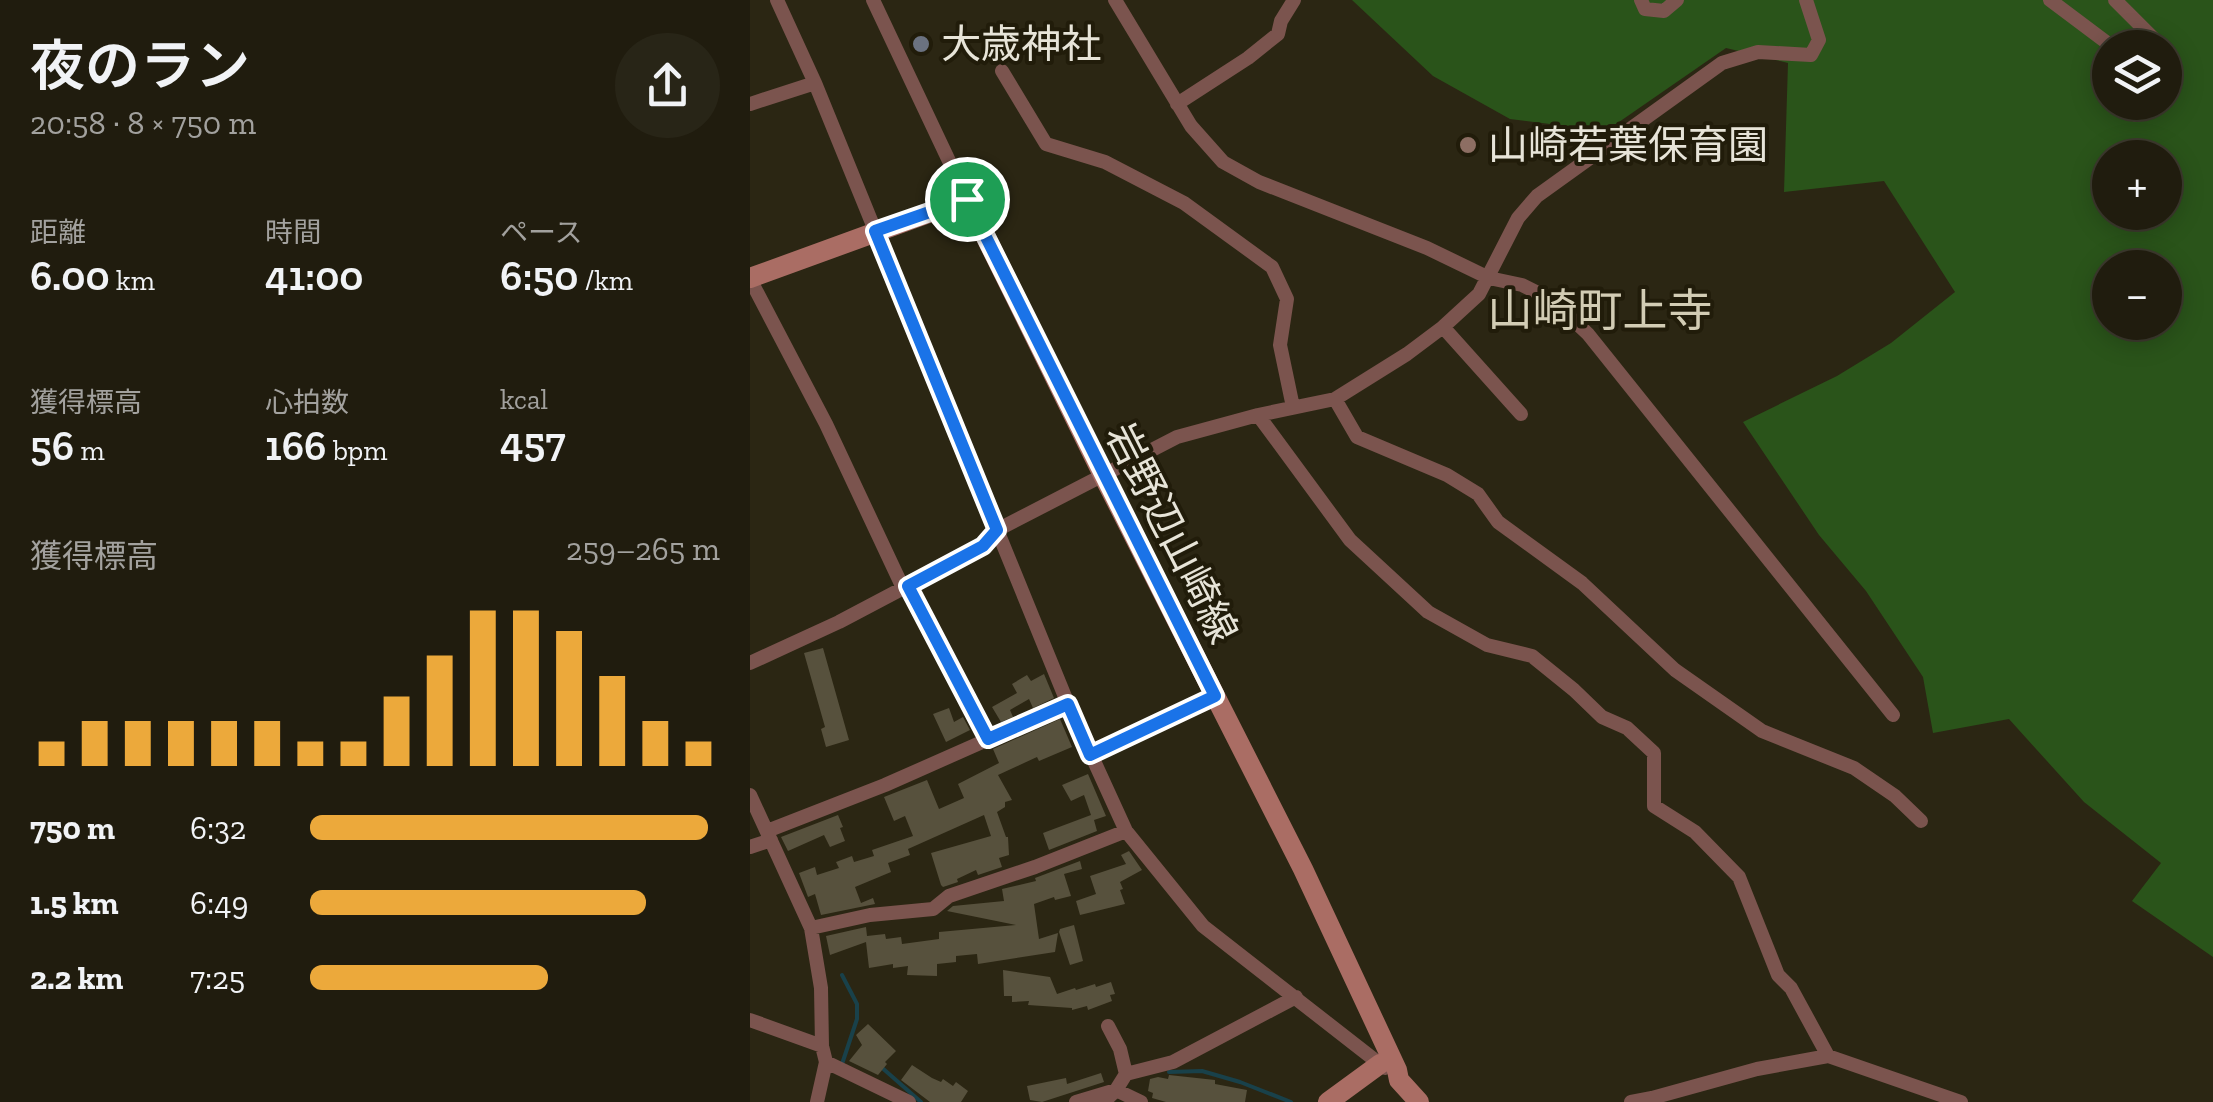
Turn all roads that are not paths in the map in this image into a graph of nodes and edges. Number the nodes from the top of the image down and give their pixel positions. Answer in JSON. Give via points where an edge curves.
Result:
{"nodes":[{"id":1,"x":777,"y":0,"type":"edge"},
{"id":2,"x":873,"y":0,"type":"edge"},
{"id":3,"x":1115,"y":0,"type":"edge"},
{"id":4,"x":1294,"y":0,"type":"edge"},
{"id":5,"x":1642,"y":0,"type":"edge"},
{"id":6,"x":1677,"y":0,"type":"edge"},
{"id":7,"x":1806,"y":0,"type":"edge"},
{"id":8,"x":2050,"y":0,"type":"edge"},
{"id":9,"x":2116,"y":0,"type":"edge"},
{"id":10,"x":2145,"y":30,"type":"edge"},
{"id":11,"x":2092,"y":32,"type":"edge"},
{"id":12,"x":1002,"y":72,"type":"dead end"},
{"id":13,"x":814,"y":83,"type":"junction"},
{"id":14,"x":750,"y":104,"type":"edge"},
{"id":15,"x":1177,"y":104,"type":"junction"},
{"id":16,"x":967,"y":199,"type":"junction"},
{"id":17,"x":875,"y":231,"type":"junction"},
{"id":18,"x":752,"y":273,"type":"edge"},
{"id":19,"x":1489,"y":278,"type":"junction"},
{"id":20,"x":1443,"y":328,"type":"junction"},
{"id":21,"x":1336,"y":399,"type":"junction"},
{"id":22,"x":1293,"y":407,"type":"junction"},
{"id":23,"x":1521,"y":414,"type":"dead end"},
{"id":24,"x":1258,"y":415,"type":"junction"},
{"id":25,"x":1103,"y":475,"type":"junction"},
{"id":26,"x":997,"y":530,"type":"junction"},
{"id":27,"x":905,"y":587,"type":"junction"},
{"id":28,"x":750,"y":663,"type":"edge"},
{"id":29,"x":1215,"y":696,"type":"junction"},
{"id":30,"x":1068,"y":704,"type":"junction"},
{"id":31,"x":1893,"y":715,"type":"dead end"},
{"id":32,"x":988,"y":739,"type":"junction"},
{"id":33,"x":1090,"y":755,"type":"junction"},
{"id":34,"x":750,"y":795,"type":"edge"},
{"id":35,"x":1921,"y":821,"type":"dead end"},
{"id":36,"x":1126,"y":830,"type":"junction"},
{"id":37,"x":769,"y":835,"type":"junction"},
{"id":38,"x":750,"y":847,"type":"edge"},
{"id":39,"x":811,"y":928,"type":"junction"},
{"id":40,"x":1296,"y":997,"type":"junction"},
{"id":41,"x":750,"y":1020,"type":"edge"},
{"id":42,"x":1108,"y":1026,"type":"dead end"},
{"id":43,"x":822,"y":1046,"type":"junction"},
{"id":44,"x":1828,"y":1056,"type":"junction"},
{"id":45,"x":826,"y":1062,"type":"junction"},
{"id":46,"x":1380,"y":1064,"type":"junction"},
{"id":47,"x":1126,"y":1074,"type":"junction"},
{"id":48,"x":1399,"y":1080,"type":"junction"},
{"id":49,"x":1116,"y":1090,"type":"junction"},
{"id":50,"x":817,"y":1102,"type":"edge"},
{"id":51,"x":909,"y":1102,"type":"edge"},
{"id":52,"x":1076,"y":1102,"type":"edge"},
{"id":53,"x":1104,"y":1102,"type":"edge"},
{"id":54,"x":1142,"y":1102,"type":"edge"},
{"id":55,"x":1328,"y":1102,"type":"edge"},
{"id":56,"x":1419,"y":1102,"type":"edge"},
{"id":57,"x":1631,"y":1102,"type":"edge"},
{"id":58,"x":1961,"y":1102,"type":"edge"}],
"edges":[{"from":1,"to":13,"type":"street"},
{"from":2,"to":16,"type":"street"},
{"from":3,"to":15,"type":"street"},
{"from":4,"to":15,"type":"street","via":[[1278,34]]},
{"from":5,"to":6,"type":"street","via":[[1646,9],[1664,11]]},
{"from":7,"to":19,"type":"street","via":[[1819,40],[1811,54],[1758,52],[1722,63],[1536,196]]},
{"from":8,"to":11,"type":"street"},
{"from":9,"to":10,"type":"street"},
{"from":12,"to":22,"type":"street","via":[[1046,144],[1105,162],[1184,203],[1272,266],[1287,300],[1280,345]]},
{"from":13,"to":14,"type":"street"},
{"from":13,"to":17,"type":"street"},
{"from":15,"to":19,"type":"street","via":[[1223,162],[1258,182]]},
{"from":16,"to":17,"type":"main road"},
{"from":16,"to":25,"type":"main road","name":"岩野辺山崎線"},
{"from":17,"to":18,"type":"main road"},
{"from":17,"to":26,"type":"street"},
{"from":18,"to":27,"type":"street"},
{"from":19,"to":20,"type":"street"},
{"from":19,"to":31,"type":"street","via":[[1552,300],[1588,334]]},
{"from":20,"to":21,"type":"street"},
{"from":20,"to":23,"type":"street"},
{"from":21,"to":22,"type":"street"},
{"from":21,"to":35,"type":"street","via":[[1357,437],[1478,494],[1498,522],[1582,583],[1675,670],[1762,730],[1854,768]]},
{"from":22,"to":24,"type":"street"},
{"from":24,"to":25,"type":"street","via":[[1178,437]]},
{"from":24,"to":44,"type":"street","via":[[1350,540],[1428,612],[1487,645],[1532,656],[1654,753],[1654,806],[1695,832],[1739,877],[1778,975]]},
{"from":25,"to":26,"type":"street"},
{"from":25,"to":29,"type":"main road","name":"岩野辺山崎線"},
{"from":26,"to":27,"type":"street","via":[[983,546]]},
{"from":26,"to":30,"type":"street"},
{"from":27,"to":28,"type":"street"},
{"from":27,"to":32,"type":"street"},
{"from":29,"to":33,"type":"street"},
{"from":29,"to":48,"type":"main road","name":"岩野辺山崎線"},
{"from":30,"to":32,"type":"street"},
{"from":30,"to":33,"type":"street"},
{"from":32,"to":37,"type":"street"},
{"from":33,"to":36,"type":"street"},
{"from":34,"to":37,"type":"street"},
{"from":36,"to":39,"type":"street","via":[[949,896],[933,909]]},
{"from":36,"to":40,"type":"street","via":[[1204,926]]},
{"from":37,"to":38,"type":"street"},
{"from":37,"to":39,"type":"street"},
{"from":39,"to":43,"type":"street"},
{"from":40,"to":46,"type":"street"},
{"from":40,"to":47,"type":"street","via":[[1173,1062]]},
{"from":41,"to":43,"type":"street"},
{"from":42,"to":47,"type":"street"},
{"from":43,"to":45,"type":"street"},
{"from":44,"to":57,"type":"street"},
{"from":44,"to":58,"type":"street"},
{"from":45,"to":50,"type":"street"},
{"from":45,"to":51,"type":"street"},
{"from":46,"to":48,"type":"street"},
{"from":46,"to":55,"type":"main road"},
{"from":47,"to":49,"type":"street"},
{"from":48,"to":56,"type":"main road","name":"岩野辺山崎線"},
{"from":49,"to":52,"type":"street"},
{"from":49,"to":53,"type":"street"},
{"from":49,"to":54,"type":"street"}]}
